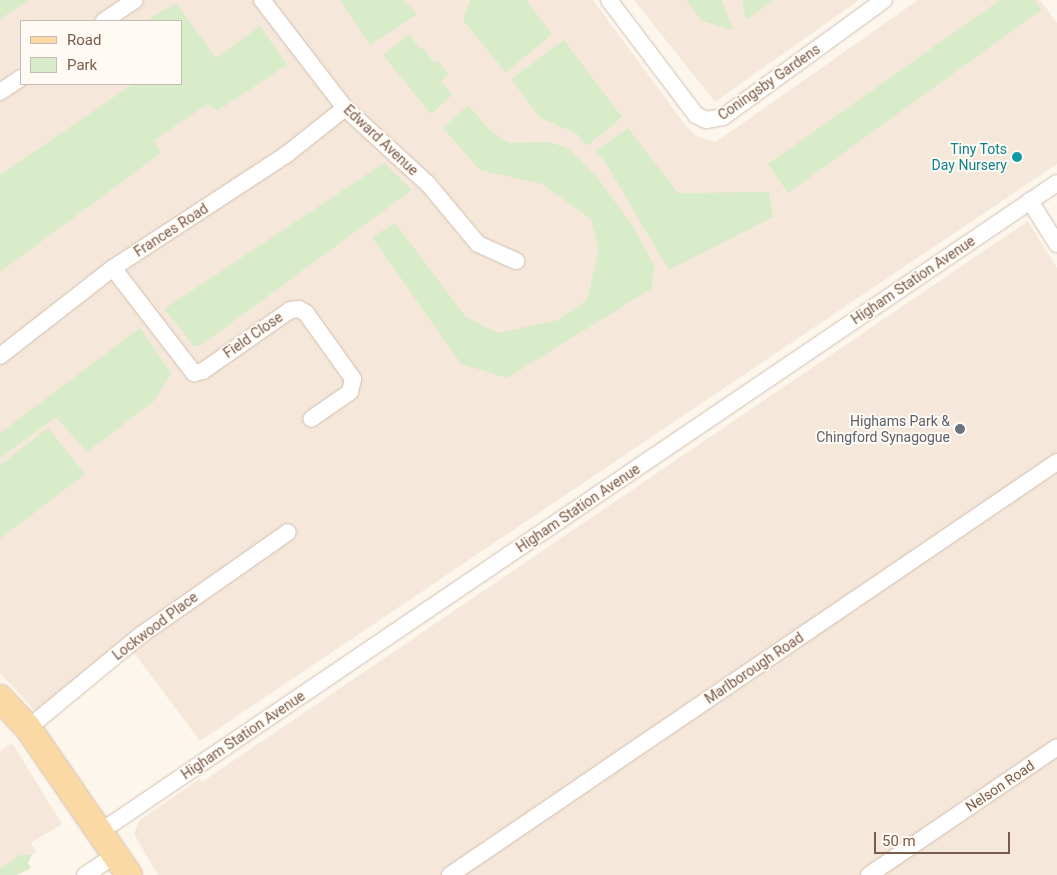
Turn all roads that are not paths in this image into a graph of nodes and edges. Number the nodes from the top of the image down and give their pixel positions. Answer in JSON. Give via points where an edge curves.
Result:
{"nodes":[{"id":1,"x":135,"y":0,"type":"edge"},
{"id":2,"x":262,"y":0,"type":"edge"},
{"id":3,"x":609,"y":0,"type":"edge"},
{"id":4,"x":884,"y":0,"type":"edge"},
{"id":5,"x":105,"y":20,"type":"edge"},
{"id":6,"x":20,"y":79,"type":"edge"},
{"id":7,"x":0,"y":92,"type":"edge"},
{"id":8,"x":345,"y":108,"type":"junction"},
{"id":9,"x":1057,"y":183,"type":"edge"},
{"id":10,"x":1030,"y":201,"type":"junction"},
{"id":11,"x":1057,"y":244,"type":"edge"},
{"id":12,"x":516,"y":261,"type":"dead end"},
{"id":13,"x":113,"y":268,"type":"junction"},
{"id":14,"x":0,"y":356,"type":"edge"},
{"id":15,"x":311,"y":419,"type":"dead end"},
{"id":16,"x":1057,"y":462,"type":"edge"},
{"id":17,"x":288,"y":532,"type":"dead end"},
{"id":18,"x":0,"y":698,"type":"edge"},
{"id":19,"x":28,"y":728,"type":"junction"},
{"id":20,"x":1057,"y":747,"type":"edge"},
{"id":21,"x":100,"y":832,"type":"junction"},
{"id":22,"x":123,"y":865,"type":"edge"},
{"id":23,"x":84,"y":875,"type":"edge"},
{"id":24,"x":450,"y":875,"type":"edge"},
{"id":25,"x":868,"y":875,"type":"edge"}],
"edges":[{"from":1,"to":5,"type":"street"},
{"from":2,"to":8,"type":"street","name":"Edward Avenue"},
{"from":3,"to":4,"type":"street","name":"Coningsby Gardens","via":[[696,115],[706,120],[723,117]]},
{"from":6,"to":7,"type":"street"},
{"from":8,"to":12,"type":"street","name":"Edward Avenue","via":[[428,184],[478,244]]},
{"from":8,"to":13,"type":"street","name":"Frances Road","via":[[286,154]]},
{"from":9,"to":10,"type":"street","name":"Higham Station Avenue"},
{"from":10,"to":11,"type":"street"},
{"from":10,"to":21,"type":"street","name":"Higham Station Avenue"},
{"from":13,"to":14,"type":"street","name":"Frances Road"},
{"from":13,"to":15,"type":"street","name":"Field Close","via":[[194,373],[203,371],[290,310],[299,309],[306,313],[353,379],[350,392]]},
{"from":16,"to":24,"type":"street","name":"Marlborough Road"},
{"from":17,"to":19,"type":"street","name":"Lockwood Place","via":[[141,635]]},
{"from":18,"to":19,"type":"main road"},
{"from":19,"to":21,"type":"main road"},
{"from":20,"to":25,"type":"street","name":"Nelson Road"},
{"from":21,"to":22,"type":"main road"},
{"from":22,"to":23,"type":"street"}]}
